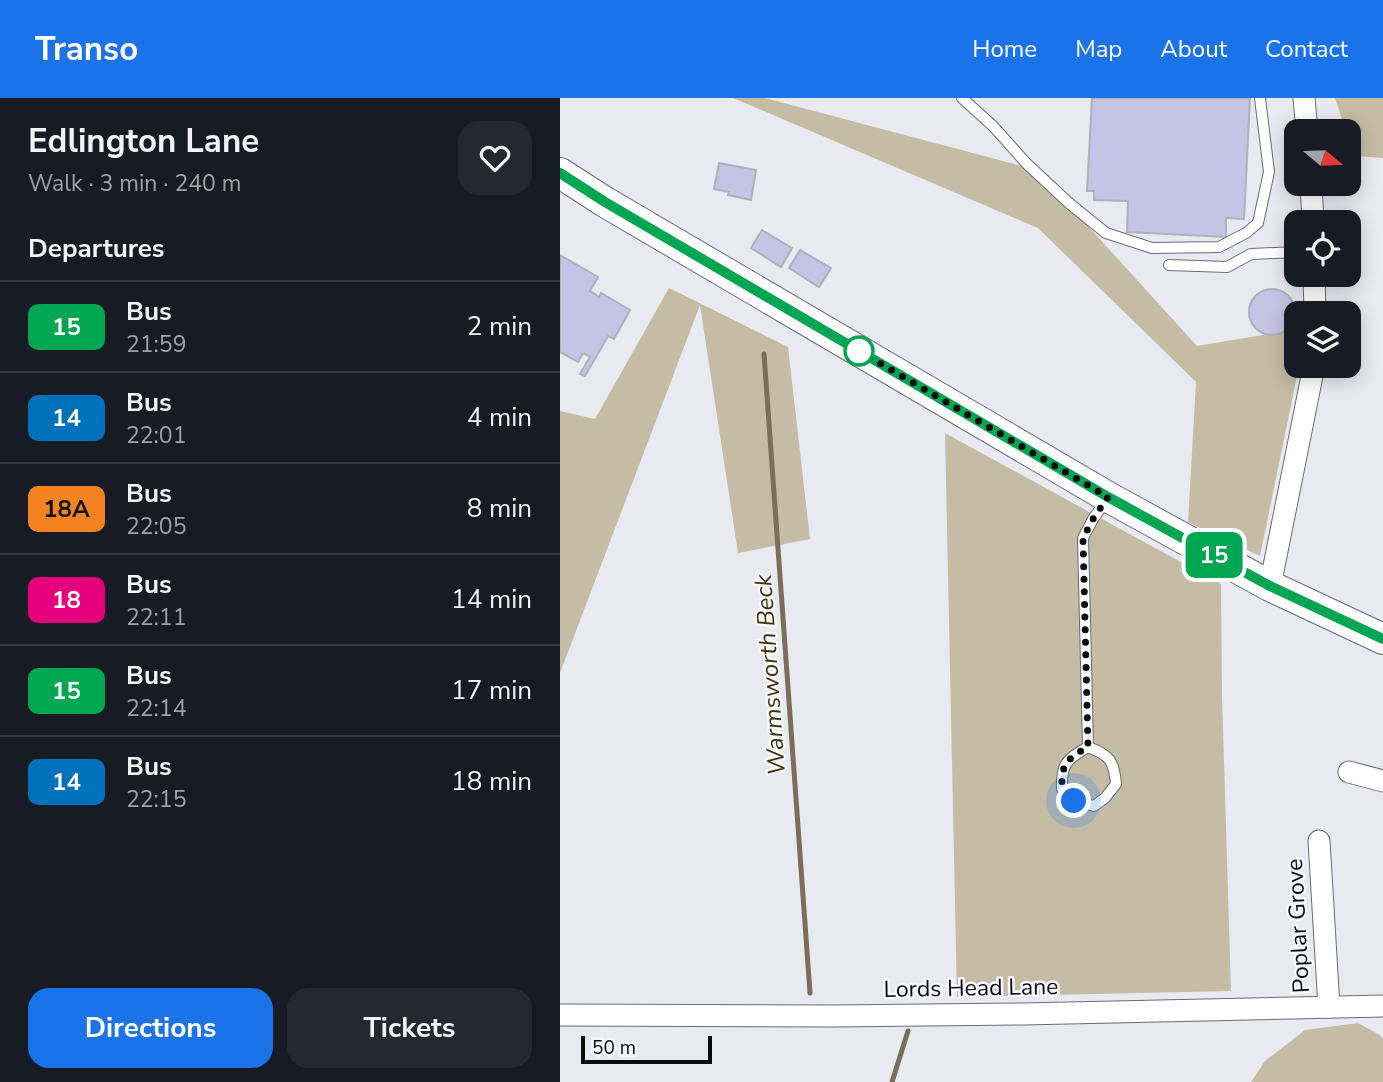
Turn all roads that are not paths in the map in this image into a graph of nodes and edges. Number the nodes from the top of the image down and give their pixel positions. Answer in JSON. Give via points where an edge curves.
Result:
{"nodes":[{"id":1,"x":962,"y":98,"type":"edge"},
{"id":2,"x":1260,"y":98,"type":"edge"},
{"id":3,"x":1304,"y":98,"type":"edge"},
{"id":4,"x":1306,"y":119,"type":"edge"},
{"id":5,"x":560,"y":173,"type":"edge"},
{"id":6,"x":1284,"y":253,"type":"edge"},
{"id":7,"x":1168,"y":265,"type":"dead end"},
{"id":8,"x":1312,"y":378,"type":"edge"},
{"id":9,"x":1108,"y":497,"type":"junction"},
{"id":10,"x":1270,"y":586,"type":"junction"},
{"id":11,"x":1383,"y":639,"type":"edge"},
{"id":12,"x":1088,"y":747,"type":"junction"},
{"id":13,"x":1349,"y":772,"type":"dead end"},
{"id":14,"x":1383,"y":780,"type":"edge"},
{"id":15,"x":1319,"y":841,"type":"dead end"},
{"id":16,"x":1383,"y":1006,"type":"edge"},
{"id":17,"x":1329,"y":1007,"type":"junction"},
{"id":18,"x":560,"y":1015,"type":"edge"}],
"edges":[{"from":1,"to":2,"type":"lane","via":[[1106,233],[1152,248],[1219,247],[1258,223],[1269,172]]},
{"from":3,"to":4,"type":"street"},
{"from":5,"to":9,"type":"main road"},
{"from":6,"to":7,"type":"lane","via":[[1251,254],[1227,267]]},
{"from":8,"to":10,"type":"street"},
{"from":9,"to":10,"type":"main road"},
{"from":9,"to":12,"type":"lane","via":[[1083,538]]},
{"from":10,"to":11,"type":"main road"},
{"from":12,"to":12,"type":"lane","via":[[1069,759],[1061,773],[1062,789],[1074,801],[1094,806],[1116,784],[1115,770],[1111,760]]},
{"from":13,"to":14,"type":"street"},
{"from":15,"to":17,"type":"street","name":"Poplar Grove"},
{"from":16,"to":17,"type":"street","name":"Lords Head Lane"},
{"from":17,"to":18,"type":"street","name":"Lords Head Lane","via":[[833,1016]]}]}
